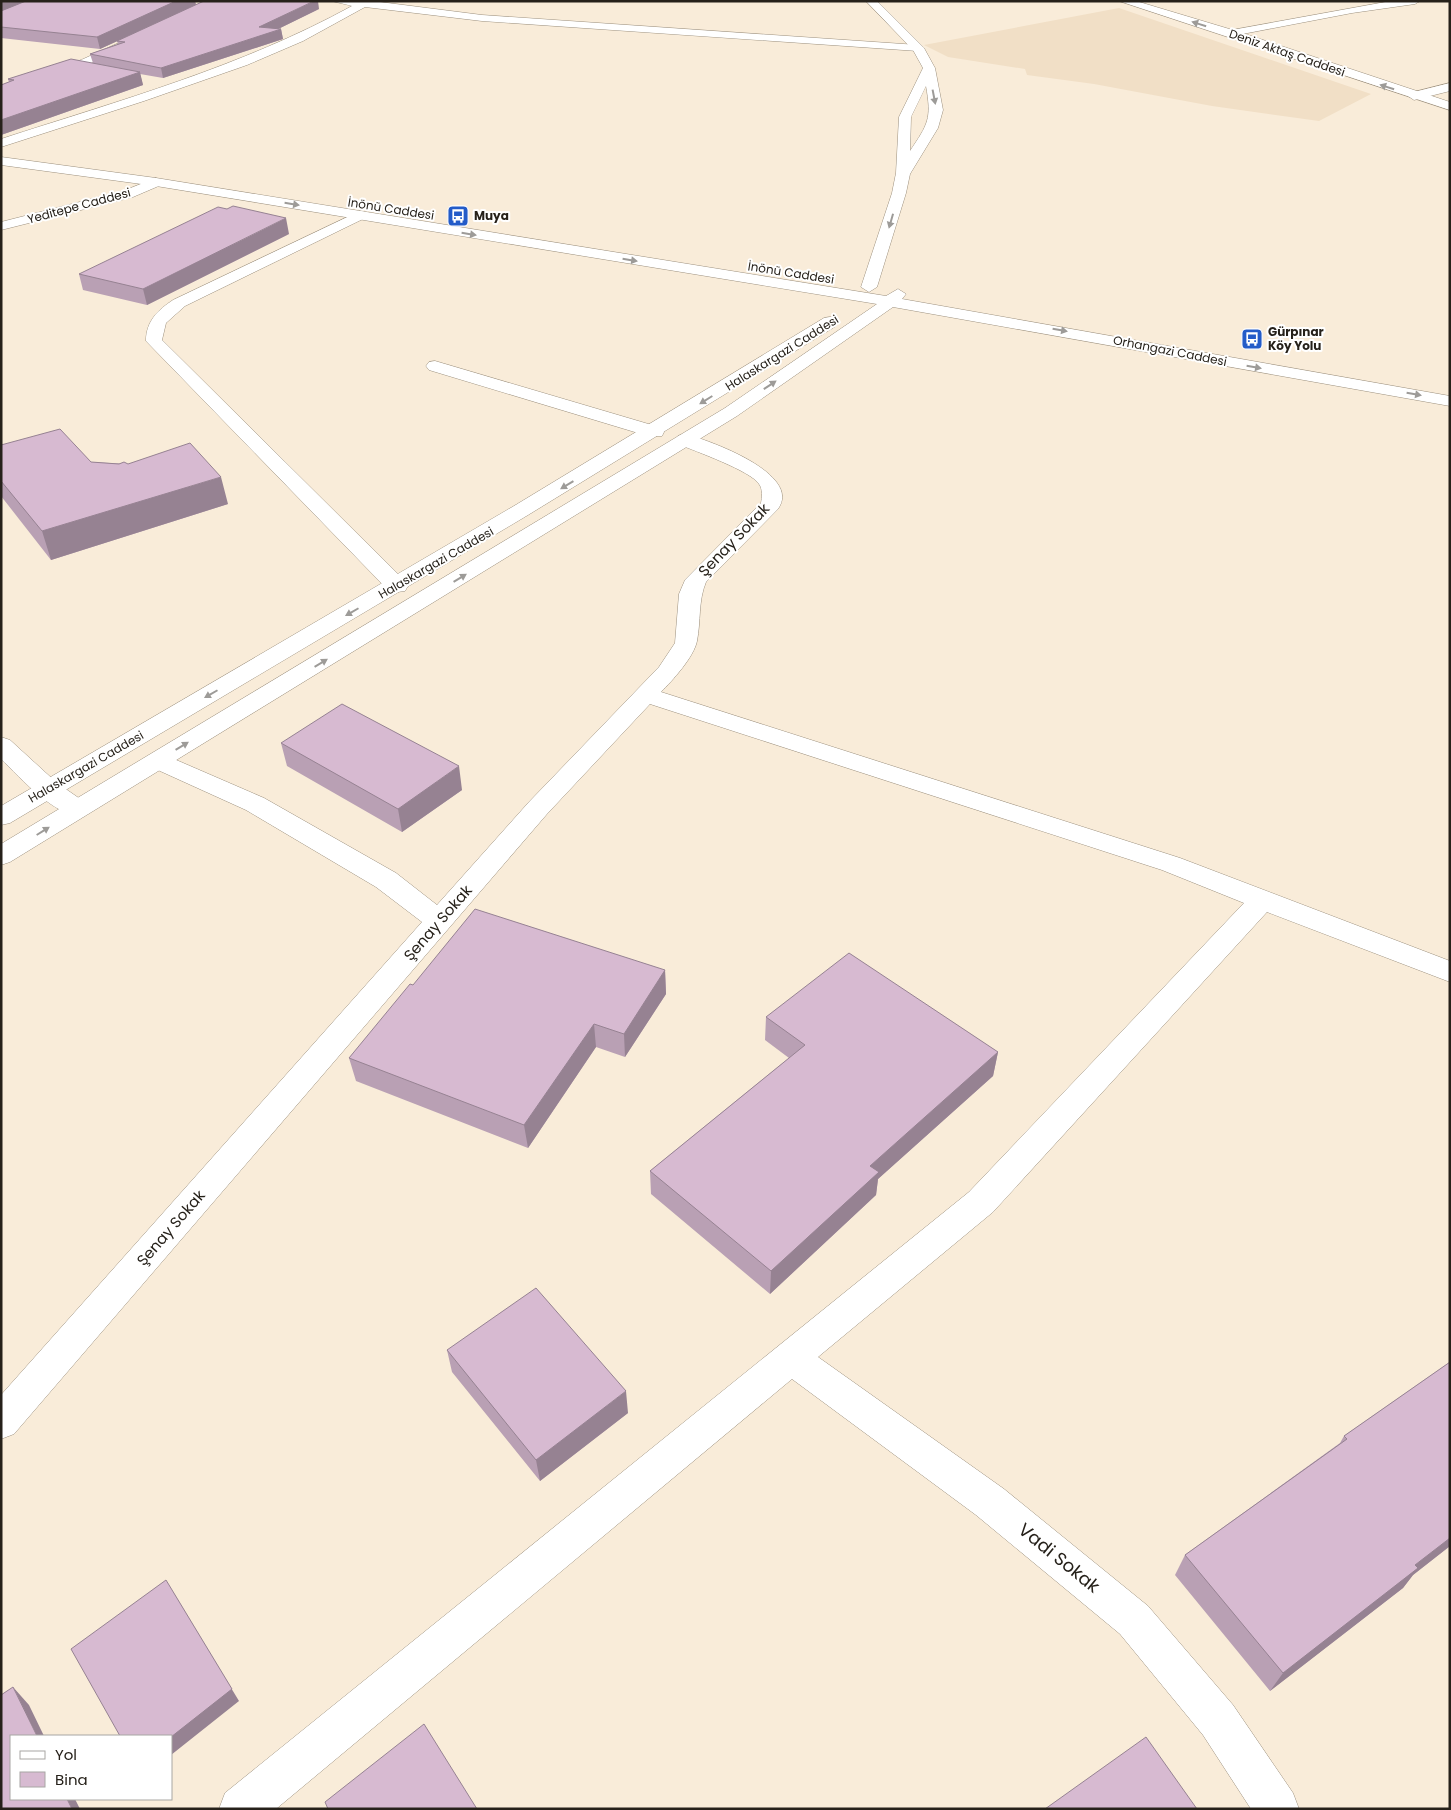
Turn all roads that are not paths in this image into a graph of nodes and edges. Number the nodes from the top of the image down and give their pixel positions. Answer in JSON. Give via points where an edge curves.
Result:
{"nodes":[{"id":1,"x":337,"y":1,"type":"edge"},
{"id":2,"x":871,"y":1,"type":"edge"},
{"id":3,"x":1124,"y":1,"type":"edge"},
{"id":4,"x":1416,"y":1,"type":"edge"},
{"id":5,"x":364,"y":3,"type":"edge"},
{"id":6,"x":498,"y":7,"type":"dead end"},
{"id":7,"x":482,"y":18,"type":"junction"},
{"id":8,"x":1232,"y":33,"type":"junction"},
{"id":9,"x":138,"y":38,"type":"edge"},
{"id":10,"x":918,"y":48,"type":"junction"},
{"id":11,"x":73,"y":66,"type":"junction"},
{"id":12,"x":929,"y":68,"type":"junction"},
{"id":13,"x":92,"y":70,"type":"edge"},
{"id":14,"x":148,"y":81,"type":"edge"},
{"id":15,"x":176,"y":86,"type":"junction"},
{"id":16,"x":1450,"y":88,"type":"edge"},
{"id":17,"x":1,"y":90,"type":"edge"},
{"id":18,"x":1414,"y":96,"type":"junction"},
{"id":19,"x":1450,"y":106,"type":"edge"},
{"id":20,"x":1,"y":143,"type":"edge"},
{"id":21,"x":1,"y":151,"type":"edge"},
{"id":22,"x":1,"y":161,"type":"edge"},
{"id":23,"x":99,"y":164,"type":"junction"},
{"id":24,"x":83,"y":171,"type":"junction"},
{"id":25,"x":903,"y":173,"type":"junction"},
{"id":26,"x":156,"y":182,"type":"junction"},
{"id":27,"x":266,"y":188,"type":"junction"},
{"id":28,"x":249,"y":197,"type":"junction"},
{"id":29,"x":377,"y":207,"type":"junction"},
{"id":30,"x":360,"y":215,"type":"junction"},
{"id":31,"x":1,"y":226,"type":"edge"},
{"id":32,"x":546,"y":234,"type":"junction"},
{"id":33,"x":534,"y":244,"type":"junction"},
{"id":34,"x":866,"y":292,"type":"junction"},
{"id":35,"x":895,"y":297,"type":"junction"},
{"id":36,"x":435,"y":366,"type":"dead end"},
{"id":37,"x":1347,"y":376,"type":"junction"},
{"id":38,"x":1450,"y":386,"type":"edge"},
{"id":39,"x":1450,"y":400,"type":"edge"},
{"id":40,"x":655,"y":432,"type":"junction"},
{"id":41,"x":685,"y":440,"type":"junction"},
{"id":42,"x":397,"y":586,"type":"junction"},
{"id":43,"x":416,"y":605,"type":"junction"},
{"id":44,"x":645,"y":695,"type":"junction"},
{"id":45,"x":1,"y":745,"type":"edge"},
{"id":46,"x":158,"y":761,"type":"junction"},
{"id":47,"x":48,"y":789,"type":"junction"},
{"id":48,"x":77,"y":810,"type":"junction"},
{"id":49,"x":1,"y":817,"type":"edge"},
{"id":50,"x":1,"y":856,"type":"edge"},
{"id":51,"x":1263,"y":899,"type":"junction"},
{"id":52,"x":440,"y":921,"type":"junction"},
{"id":53,"x":1450,"y":972,"type":"edge"},
{"id":54,"x":791,"y":1358,"type":"junction"},
{"id":55,"x":1,"y":1422,"type":"edge"},
{"id":56,"x":241,"y":1809,"type":"edge"},
{"id":57,"x":1277,"y":1809,"type":"edge"}],
"edges":[{"from":1,"to":5,"type":"street"},
{"from":2,"to":10,"type":"street"},
{"from":8,"to":3,"type":"street","name":"Deniz Aktaş Caddesi","one_way":true},
{"from":4,"to":8,"type":"street","via":[[1361,8]]},
{"from":5,"to":7,"type":"street"},
{"from":5,"to":15,"type":"street","via":[[343,17],[277,49]]},
{"from":6,"to":7,"type":"street"},
{"from":7,"to":10,"type":"street"},
{"from":18,"to":8,"type":"street","name":"Deniz Aktaş Caddesi","one_way":true},
{"from":9,"to":11,"type":"street"},
{"from":10,"to":12,"type":"street"},
{"from":11,"to":13,"type":"street"},
{"from":11,"to":17,"type":"street"},
{"from":12,"to":25,"type":"street","via":[[905,117]]},
{"from":12,"to":25,"type":"street","one_way":true,"via":[[937,110],[932,128]]},
{"from":14,"to":15,"type":"street"},
{"from":15,"to":20,"type":"street"},
{"from":16,"to":18,"type":"street"},
{"from":18,"to":19,"type":"street","name":"Deniz Aktaş Caddesi"},
{"from":21,"to":23,"type":"street","name":"İnönü Caddesi"},
{"from":22,"to":24,"type":"street"},
{"from":23,"to":24,"type":"street"},
{"from":23,"to":27,"type":"street","name":"İnönü Caddesi"},
{"from":24,"to":26,"type":"street"},
{"from":25,"to":34,"type":"street","one_way":true,"via":[[876,270]]},
{"from":26,"to":28,"type":"street"},
{"from":26,"to":31,"type":"street","name":"Yeditepe Caddesi","via":[[128,194]]},
{"from":27,"to":28,"type":"street"},
{"from":27,"to":29,"type":"street","name":"İnönü Caddesi"},
{"from":28,"to":30,"type":"street","one_way":true},
{"from":29,"to":30,"type":"street"},
{"from":29,"to":32,"type":"street","name":"İnönü Caddesi"},
{"from":30,"to":33,"type":"street","one_way":true},
{"from":30,"to":42,"type":"street","via":[[179,303],[161,317],[153,333],[154,341]]},
{"from":32,"to":33,"type":"street"},
{"from":32,"to":34,"type":"street","name":"İnönü Caddesi"},
{"from":33,"to":34,"type":"street","one_way":true},
{"from":34,"to":35,"type":"street","name":"Orhangazi Caddesi"},
{"from":34,"to":40,"type":"street","name":"Halaskargazi Caddesi","one_way":true,"via":[[857,305]]},
{"from":35,"to":37,"type":"street","name":"Orhangazi Caddesi"},
{"from":41,"to":35,"type":"street","one_way":true,"via":[[731,412]]},
{"from":36,"to":40,"type":"street"},
{"from":37,"to":38,"type":"street","name":"Orhangazi Caddesi"},
{"from":37,"to":39,"type":"street","name":"Orhangazi Caddesi","one_way":true},
{"from":40,"to":41,"type":"street"},
{"from":40,"to":42,"type":"street","name":"Halaskargazi Caddesi","one_way":true},
{"from":43,"to":41,"type":"street","one_way":true},
{"from":41,"to":44,"type":"street","name":"Şenay Sokak","via":[[767,480],[772,494],[771,505],[696,580],[690,594],[686,643],[668,671]]},
{"from":42,"to":43,"type":"street"},
{"from":42,"to":47,"type":"street","name":"Halaskargazi Caddesi","one_way":true},
{"from":46,"to":43,"type":"street","one_way":true},
{"from":44,"to":51,"type":"street","via":[[1171,864]]},
{"from":44,"to":52,"type":"street","name":"Şenay Sokak","via":[[538,808]]},
{"from":45,"to":47,"type":"street"},
{"from":46,"to":48,"type":"street"},
{"from":46,"to":52,"type":"street","via":[[255,804],[386,880]]},
{"from":47,"to":48,"type":"street"},
{"from":47,"to":49,"type":"street","name":"Halaskargazi Caddesi"},
{"from":50,"to":48,"type":"street","one_way":true},
{"from":51,"to":53,"type":"street"},
{"from":51,"to":54,"type":"street","via":[[981,1202]]},
{"from":52,"to":55,"type":"street","name":"Şenay Sokak"},
{"from":54,"to":56,"type":"street"},
{"from":54,"to":57,"type":"street","name":"Vadi Sokak","via":[[990,1502],[1134,1620],[1218,1720]]}]}
